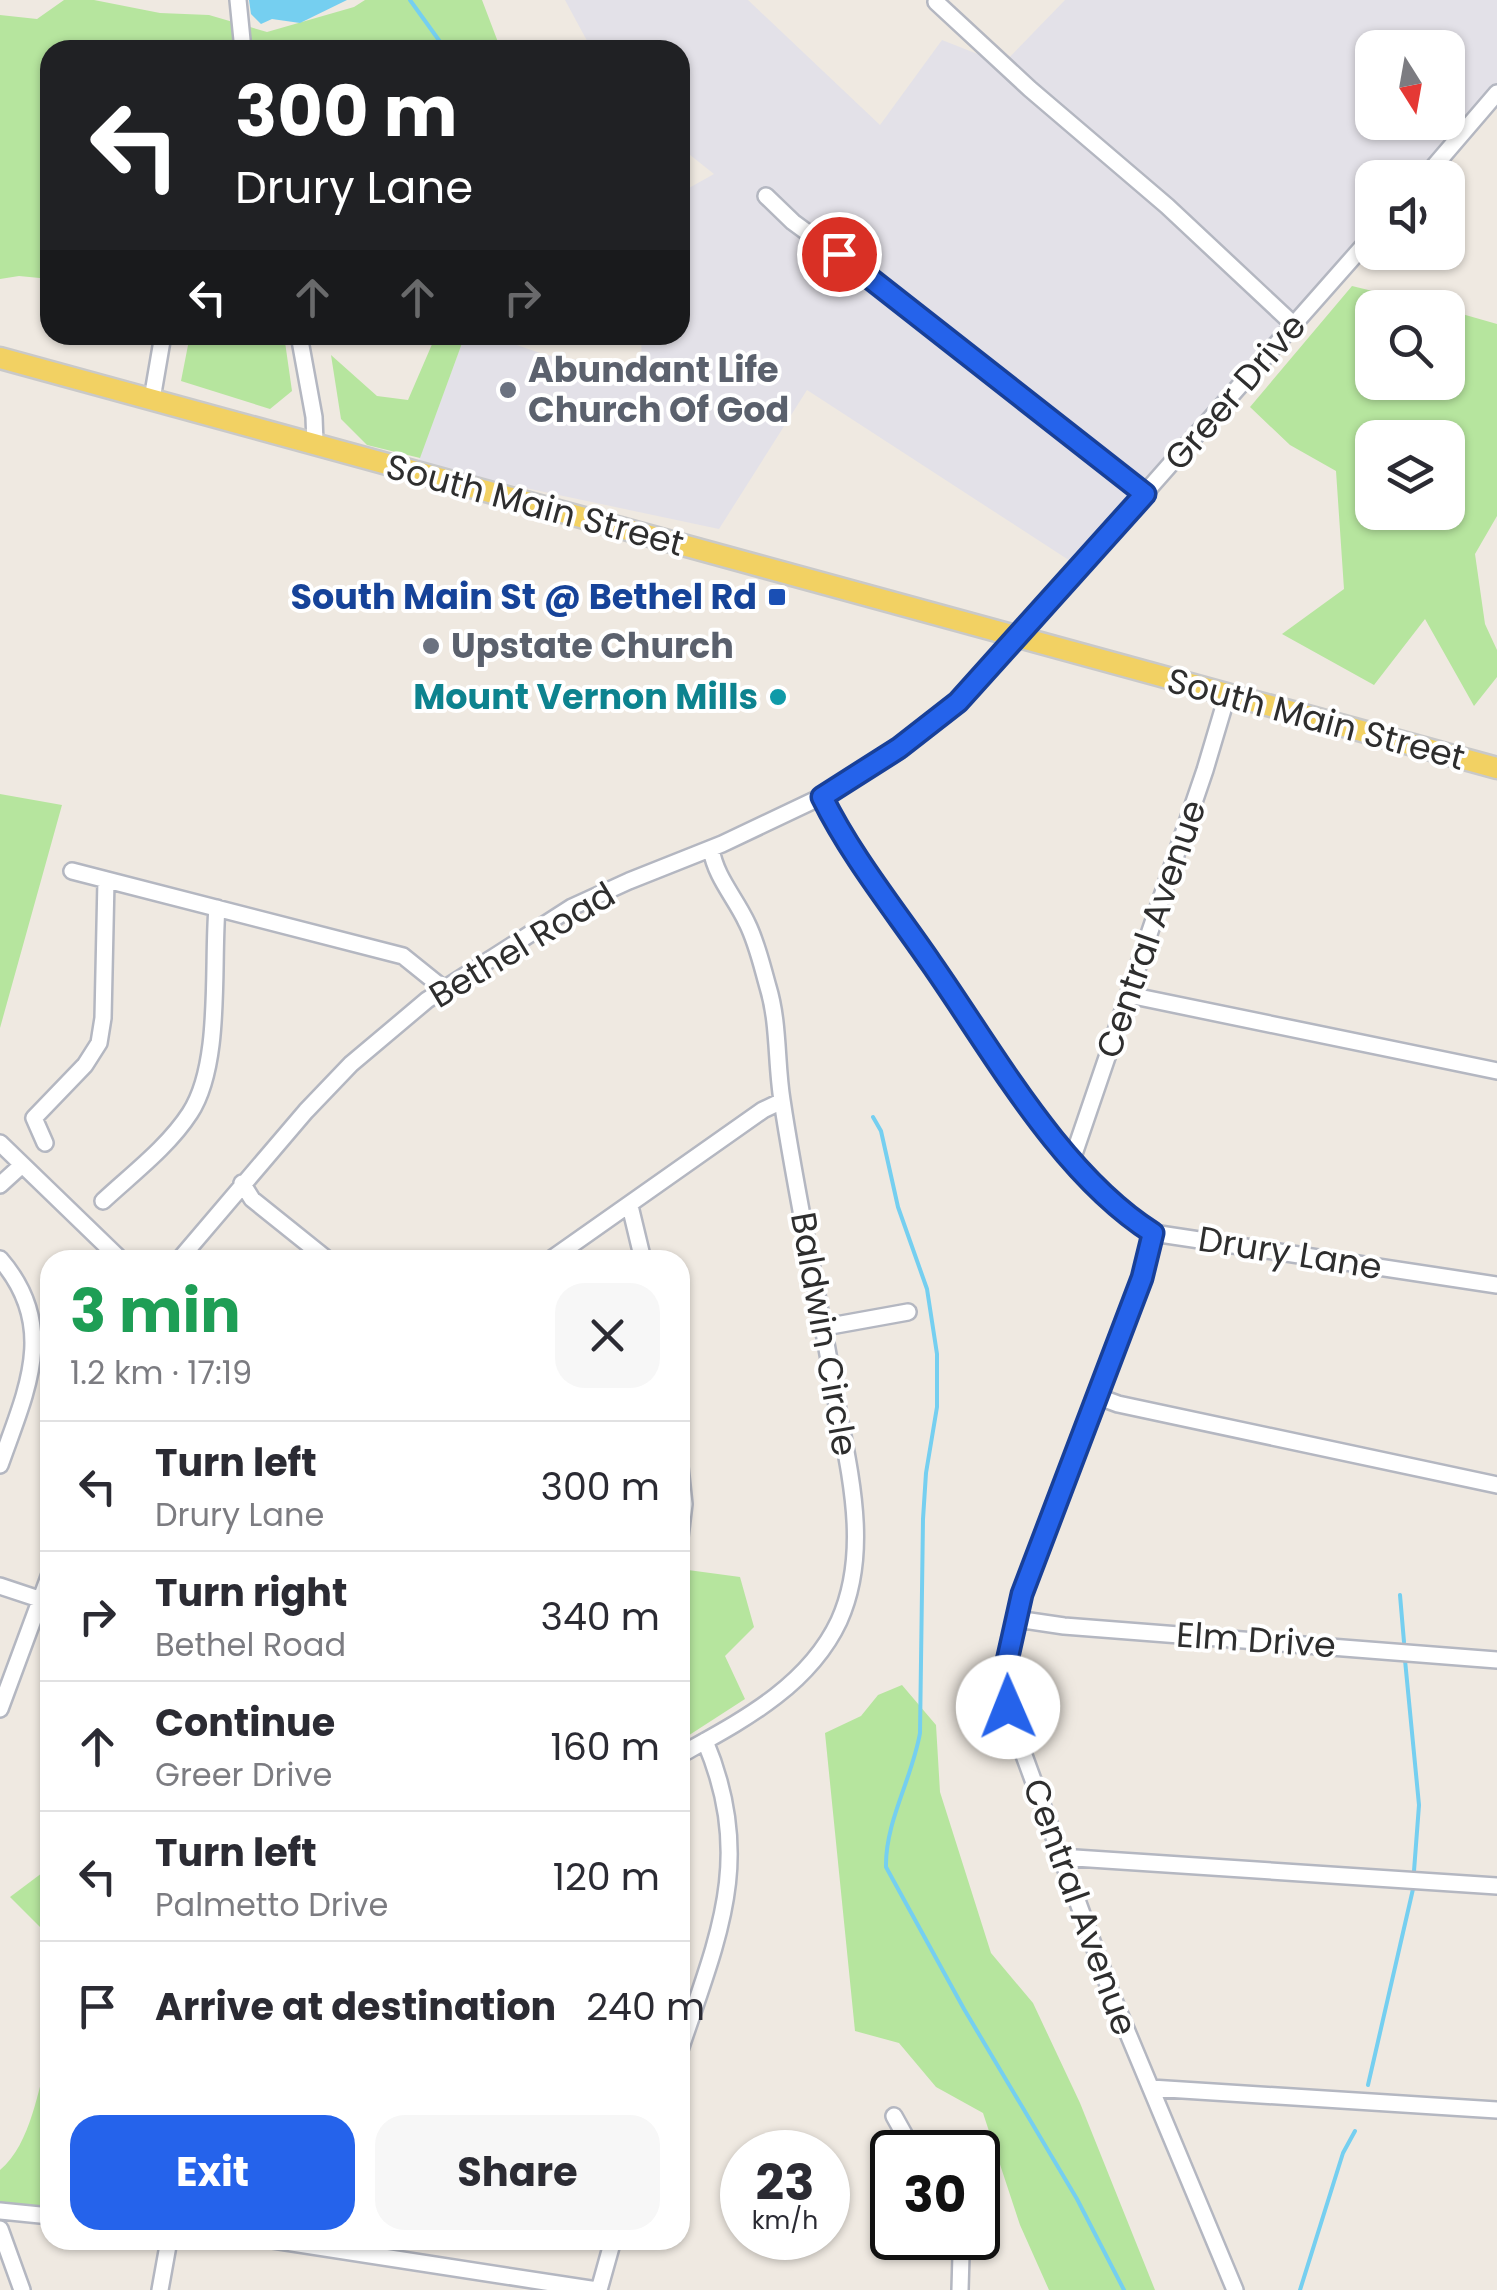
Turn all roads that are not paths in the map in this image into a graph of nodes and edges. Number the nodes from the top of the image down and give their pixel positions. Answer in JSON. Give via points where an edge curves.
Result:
{"nodes":[{"id":1,"x":238,"y":0,"type":"edge"},
{"id":2,"x":936,"y":2,"type":"edge"},
{"id":3,"x":242,"y":40,"type":"edge"},
{"id":4,"x":1497,"y":93,"type":"edge"},
{"id":5,"x":1439,"y":160,"type":"edge"},
{"id":6,"x":766,"y":196,"type":"dead end"},
{"id":7,"x":1355,"y":255,"type":"edge"},
{"id":8,"x":1294,"y":324,"type":"junction"},
{"id":9,"x":161,"y":345,"type":"edge"},
{"id":10,"x":301,"y":345,"type":"edge"},
{"id":11,"x":0,"y":358,"type":"edge"},
{"id":12,"x":152,"y":399,"type":"junction"},
{"id":13,"x":316,"y":443,"type":"junction"},
{"id":14,"x":1145,"y":494,"type":"junction"},
{"id":15,"x":1018,"y":638,"type":"junction"},
{"id":16,"x":1227,"y":696,"type":"junction"},
{"id":17,"x":1497,"y":768,"type":"edge"},
{"id":18,"x":822,"y":797,"type":"junction"},
{"id":19,"x":711,"y":849,"type":"junction"},
{"id":20,"x":72,"y":871,"type":"dead end"},
{"id":21,"x":106,"y":880,"type":"junction"},
{"id":22,"x":217,"y":908,"type":"junction"},
{"id":23,"x":444,"y":989,"type":"junction"},
{"id":24,"x":1130,"y":996,"type":"junction"},
{"id":25,"x":1497,"y":1071,"type":"edge"},
{"id":26,"x":782,"y":1101,"type":"junction"},
{"id":27,"x":0,"y":1143,"type":"edge"},
{"id":28,"x":45,"y":1143,"type":"dead end"},
{"id":29,"x":1072,"y":1160,"type":"junction"},
{"id":30,"x":22,"y":1165,"type":"junction"},
{"id":31,"x":242,"y":1183,"type":"junction"},
{"id":32,"x":0,"y":1185,"type":"edge"},
{"id":33,"x":103,"y":1201,"type":"dead end"},
{"id":34,"x":630,"y":1206,"type":"junction"},
{"id":35,"x":1153,"y":1233,"type":"junction"},
{"id":36,"x":111,"y":1250,"type":"edge"},
{"id":37,"x":187,"y":1250,"type":"edge"},
{"id":38,"x":315,"y":1250,"type":"edge"},
{"id":39,"x":565,"y":1250,"type":"edge"},
{"id":40,"x":641,"y":1250,"type":"edge"},
{"id":41,"x":0,"y":1259,"type":"edge"},
{"id":42,"x":1497,"y":1285,"type":"edge"},
{"id":43,"x":908,"y":1312,"type":"dead end"},
{"id":44,"x":825,"y":1327,"type":"junction"},
{"id":45,"x":1099,"y":1396,"type":"junction"},
{"id":46,"x":0,"y":1464,"type":"edge"},
{"id":47,"x":1497,"y":1485,"type":"edge"},
{"id":48,"x":0,"y":1586,"type":"edge"},
{"id":49,"x":40,"y":1599,"type":"joint"},
{"id":50,"x":1016,"y":1619,"type":"junction"},
{"id":51,"x":1497,"y":1660,"type":"edge"},
{"id":52,"x":0,"y":1709,"type":"edge"},
{"id":53,"x":705,"y":1741,"type":"junction"},
{"id":54,"x":690,"y":1749,"type":"edge"},
{"id":55,"x":1060,"y":1857,"type":"junction"},
{"id":56,"x":1497,"y":1886,"type":"edge"},
{"id":57,"x":690,"y":2006,"type":"edge"},
{"id":58,"x":1151,"y":2088,"type":"junction"},
{"id":59,"x":1497,"y":2110,"type":"edge"},
{"id":60,"x":894,"y":2116,"type":"dead end"},
{"id":61,"x":902,"y":2130,"type":"edge"},
{"id":62,"x":0,"y":2212,"type":"edge"},
{"id":63,"x":40,"y":2215,"type":"edge"},
{"id":64,"x":0,"y":2229,"type":"edge"},
{"id":65,"x":167,"y":2250,"type":"edge"},
{"id":66,"x":338,"y":2250,"type":"edge"},
{"id":67,"x":610,"y":2250,"type":"edge"},
{"id":68,"x":961,"y":2260,"type":"edge"},
{"id":69,"x":22,"y":2290,"type":"edge"},
{"id":70,"x":160,"y":2290,"type":"edge"},
{"id":71,"x":598,"y":2290,"type":"edge"},
{"id":72,"x":960,"y":2290,"type":"edge"},
{"id":73,"x":1234,"y":2290,"type":"edge"}],
"edges":[{"from":1,"to":3,"type":"street"},
{"from":2,"to":8,"type":"street"},
{"from":4,"to":5,"type":"street"},
{"from":6,"to":14,"type":"street"},
{"from":7,"to":8,"type":"street","name":"Greer Drive"},
{"from":8,"to":14,"type":"street","name":"Greer Drive"},
{"from":9,"to":12,"type":"street"},
{"from":10,"to":13,"type":"street"},
{"from":11,"to":12,"type":"main road","name":"South Main Street"},
{"from":12,"to":13,"type":"main road","name":"South Main Street"},
{"from":13,"to":15,"type":"main road","name":"South Main Street"},
{"from":14,"to":15,"type":"street","name":"Greer Drive"},
{"from":15,"to":16,"type":"main road","name":"South Main Street"},
{"from":15,"to":18,"type":"street","name":"Bethel Road","via":[[936,721]]},
{"from":16,"to":17,"type":"main road","name":"South Main Street"},
{"from":16,"to":24,"type":"street","name":"Central Avenue"},
{"from":18,"to":19,"type":"street","name":"Bethel Road"},
{"from":18,"to":29,"type":"street","name":"Drury Lane"},
{"from":19,"to":23,"type":"street","name":"Bethel Road","via":[[572,908]]},
{"from":19,"to":26,"type":"street","name":"Baldwin Circle","via":[[715,870],[752,934],[770,994]]},
{"from":20,"to":21,"type":"street"},
{"from":21,"to":22,"type":"street"},
{"from":21,"to":28,"type":"street","via":[[101,1035],[85,1065],[34,1118]]},
{"from":22,"to":23,"type":"street","via":[[403,956]]},
{"from":22,"to":33,"type":"street","via":[[212,1039],[199,1097],[180,1126]]},
{"from":23,"to":31,"type":"street","name":"Bethel Road","via":[[351,1064]]},
{"from":24,"to":25,"type":"street"},
{"from":24,"to":29,"type":"street","name":"Central Avenue"},
{"from":26,"to":34,"type":"street"},
{"from":26,"to":44,"type":"street","name":"Baldwin Circle"},
{"from":27,"to":30,"type":"street"},
{"from":29,"to":35,"type":"street","name":"Drury Lane","via":[[1100,1194]]},
{"from":30,"to":32,"type":"street"},
{"from":30,"to":36,"type":"street"},
{"from":31,"to":37,"type":"street","name":"Bethel Road"},
{"from":31,"to":38,"type":"street","via":[[252,1200]]},
{"from":34,"to":39,"type":"street"},
{"from":34,"to":40,"type":"street"},
{"from":35,"to":42,"type":"street","name":"Drury Lane"},
{"from":35,"to":45,"type":"street","name":"Central Avenue"},
{"from":41,"to":46,"type":"street","via":[[25,1296],[34,1339],[26,1392]]},
{"from":43,"to":44,"type":"street"},
{"from":44,"to":53,"type":"street","name":"Baldwin Circle","via":[[855,1522],[848,1596],[828,1641],[801,1674]]},
{"from":45,"to":47,"type":"street"},
{"from":45,"to":50,"type":"street","name":"Central Avenue"},
{"from":48,"to":49,"type":"street"},
{"from":49,"to":52,"type":"street"},
{"from":50,"to":51,"type":"street","name":"Elm Drive"},
{"from":50,"to":55,"type":"street","name":"Central Avenue","via":[[1007,1661],[1008,1707]]},
{"from":53,"to":54,"type":"street","name":"Baldwin Circle"},
{"from":53,"to":57,"type":"street","via":[[725,1815],[731,1875],[724,1916]]},
{"from":55,"to":56,"type":"street"},
{"from":55,"to":58,"type":"street","name":"Central Avenue"},
{"from":58,"to":59,"type":"street"},
{"from":58,"to":73,"type":"street","name":"Central Avenue"},
{"from":60,"to":61,"type":"street"},
{"from":62,"to":63,"type":"street"},
{"from":64,"to":69,"type":"street"},
{"from":65,"to":70,"type":"street"},
{"from":66,"to":71,"type":"street"},
{"from":67,"to":71,"type":"street"},
{"from":68,"to":72,"type":"street"}]}
